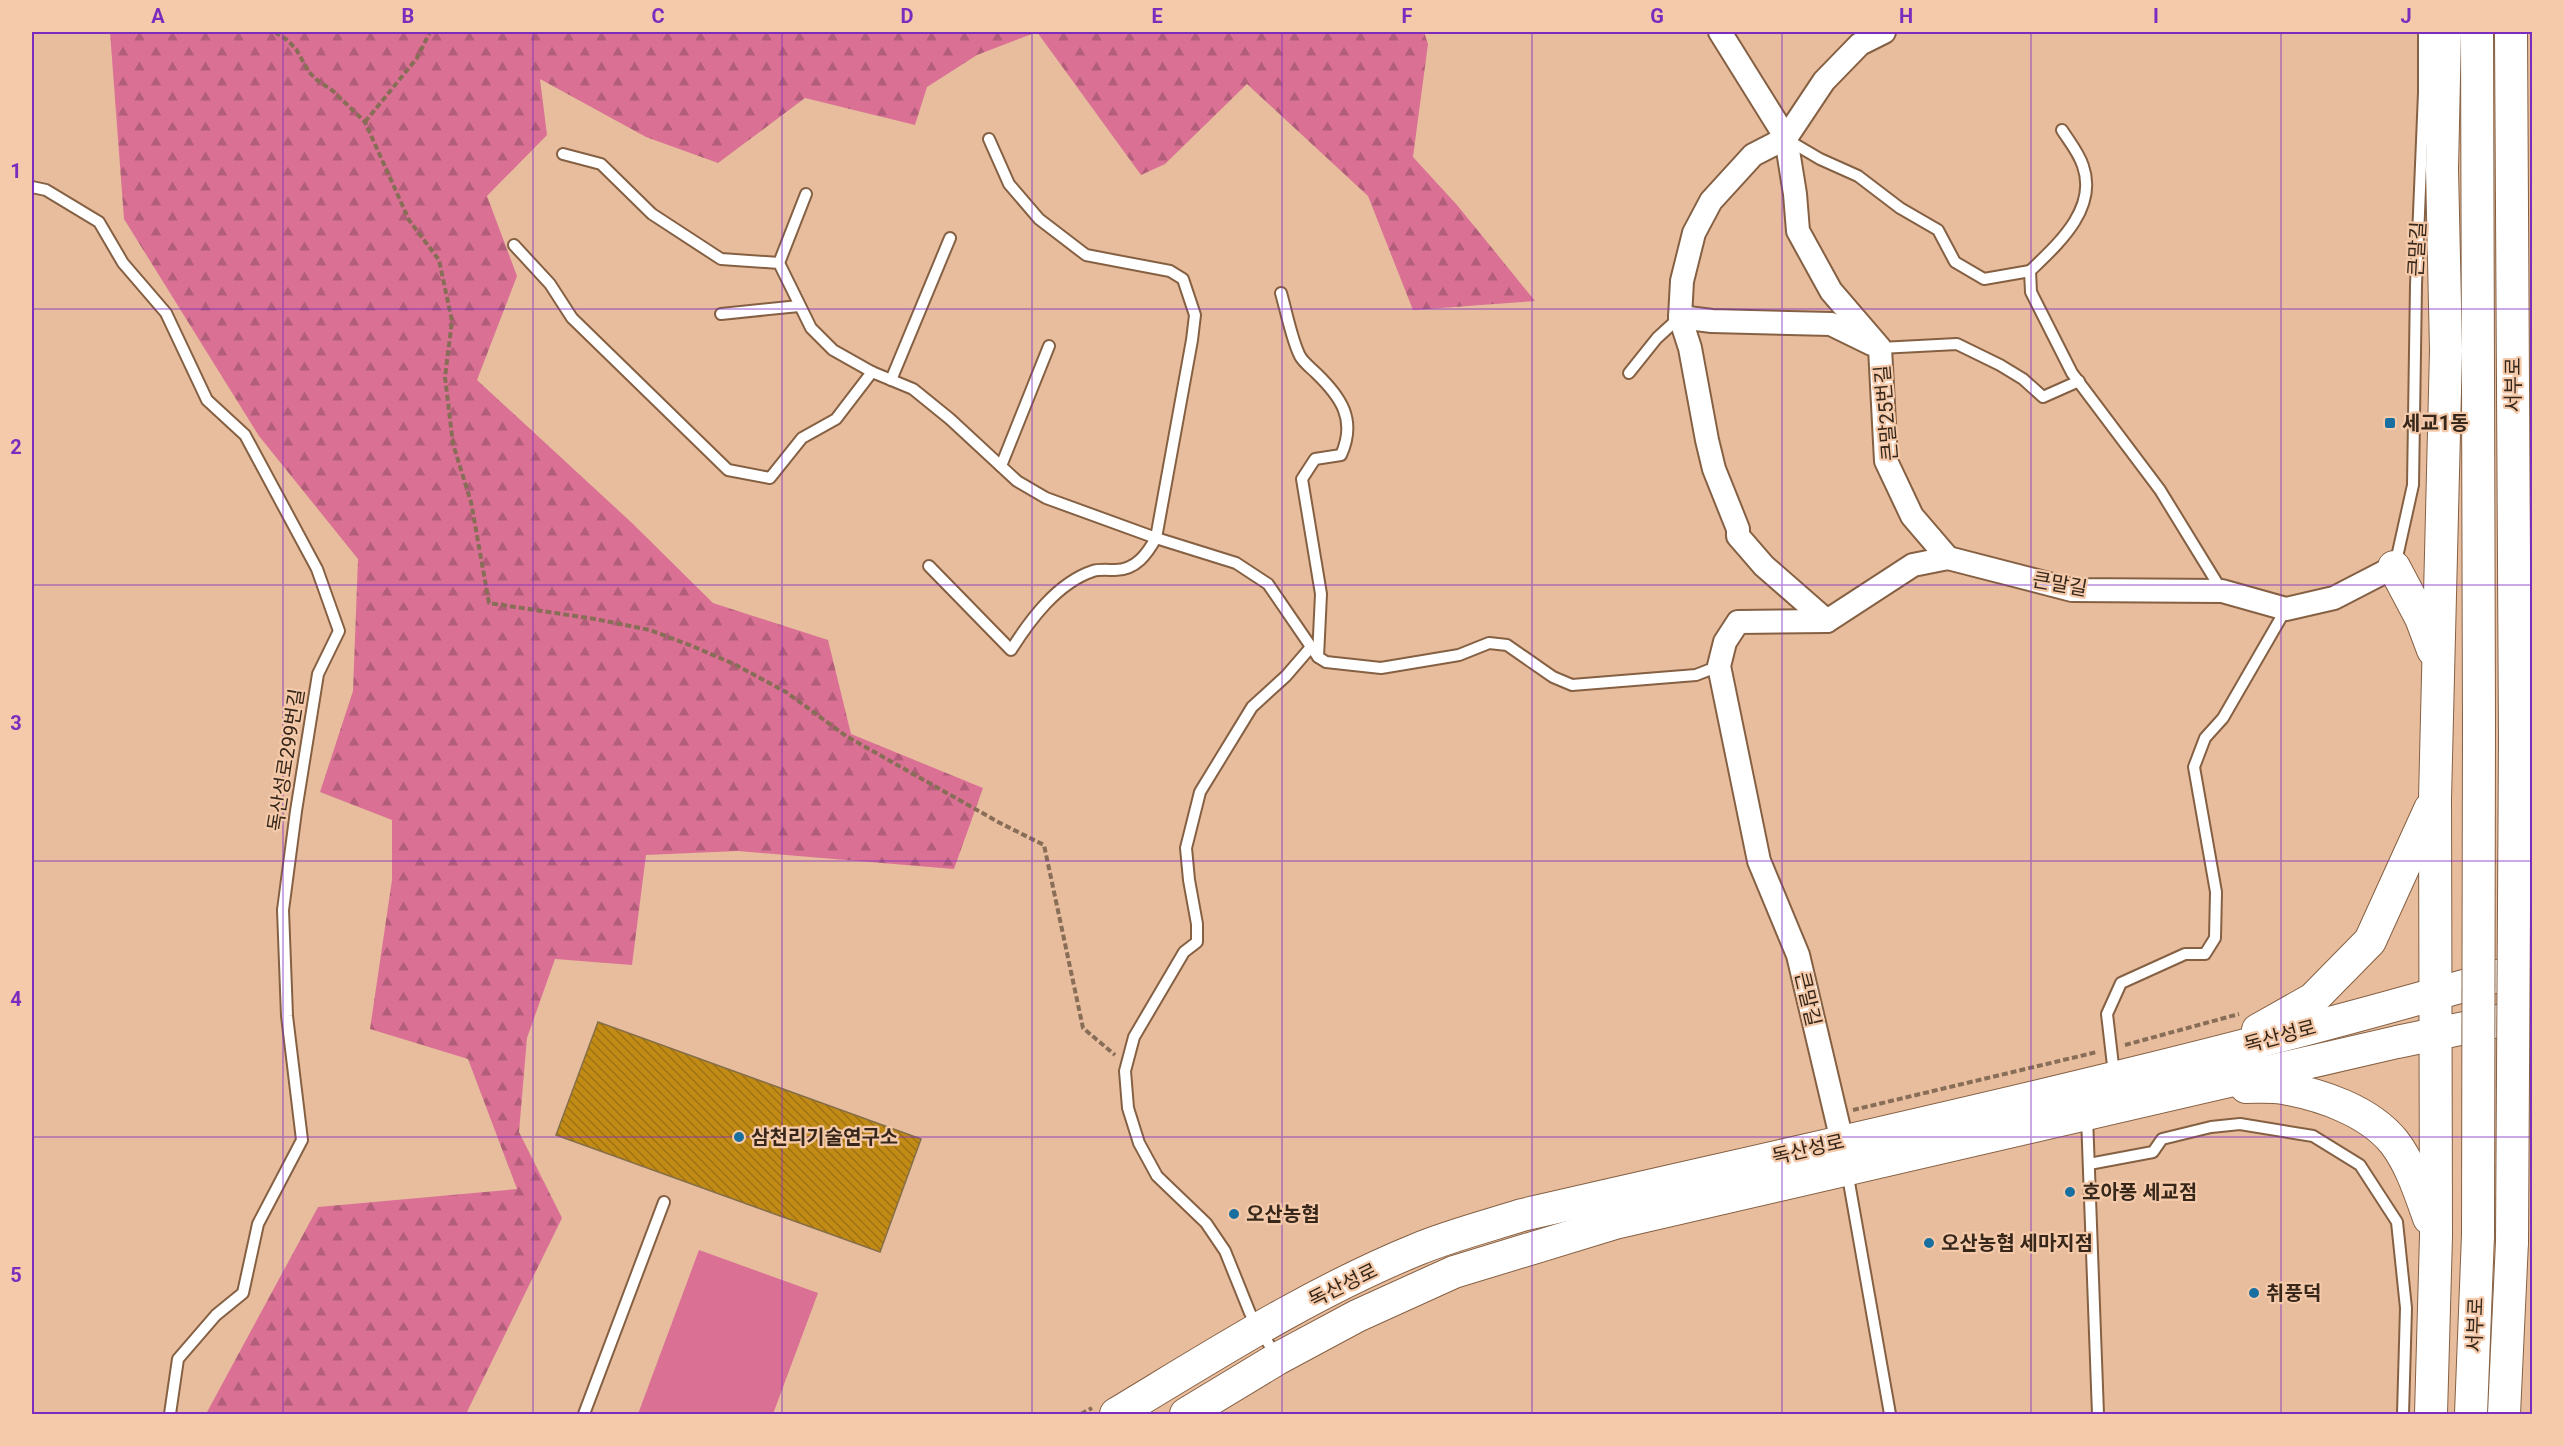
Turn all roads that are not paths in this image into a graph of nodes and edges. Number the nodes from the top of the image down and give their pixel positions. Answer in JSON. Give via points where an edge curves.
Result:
{"nodes":[{"id":1,"x":1720,"y":32,"type":"edge"},
{"id":2,"x":1884,"y":32,"type":"edge"},
{"id":3,"x":2424,"y":32,"type":"edge"},
{"id":4,"x":2445,"y":32,"type":"edge"},
{"id":5,"x":2477,"y":32,"type":"edge"},
{"id":6,"x":2511,"y":32,"type":"edge"},
{"id":7,"x":2531,"y":32,"type":"edge"},
{"id":8,"x":2532,"y":49,"type":"edge"},
{"id":9,"x":2062,"y":130,"type":"dead end"},
{"id":10,"x":1786,"y":138,"type":"junction"},
{"id":11,"x":988,"y":139,"type":"dead end"},
{"id":12,"x":563,"y":154,"type":"dead end"},
{"id":13,"x":2422,"y":157,"type":"junction"},
{"id":14,"x":2435,"y":158,"type":"dead end"},
{"id":15,"x":32,"y":187,"type":"edge"},
{"id":16,"x":806,"y":195,"type":"dead end"},
{"id":17,"x":950,"y":238,"type":"dead end"},
{"id":18,"x":514,"y":245,"type":"dead end"},
{"id":19,"x":779,"y":263,"type":"junction"},
{"id":20,"x":2030,"y":271,"type":"junction"},
{"id":21,"x":1281,"y":293,"type":"dead end"},
{"id":22,"x":799,"y":306,"type":"junction"},
{"id":23,"x":721,"y":315,"type":"dead end"},
{"id":24,"x":1680,"y":317,"type":"junction"},
{"id":25,"x":1049,"y":346,"type":"dead end"},
{"id":26,"x":1880,"y":348,"type":"junction"},
{"id":27,"x":872,"y":372,"type":"junction"},
{"id":28,"x":1629,"y":373,"type":"dead end"},
{"id":29,"x":891,"y":380,"type":"junction"},
{"id":30,"x":2079,"y":381,"type":"junction"},
{"id":31,"x":1001,"y":466,"type":"junction"},
{"id":32,"x":1155,"y":538,"type":"junction"},
{"id":33,"x":1948,"y":558,"type":"junction"},
{"id":34,"x":929,"y":566,"type":"dead end"},
{"id":35,"x":2394,"y":567,"type":"junction"},
{"id":36,"x":2222,"y":591,"type":"junction"},
{"id":37,"x":2286,"y":609,"type":"junction"},
{"id":38,"x":1827,"y":621,"type":"junction"},
{"id":39,"x":1311,"y":647,"type":"junction"},
{"id":40,"x":1318,"y":657,"type":"junction"},
{"id":41,"x":1719,"y":666,"type":"junction"},
{"id":42,"x":2438,"y":673,"type":"junction"},
{"id":43,"x":2435,"y":799,"type":"junction"},
{"id":44,"x":2532,"y":966,"type":"edge"},
{"id":45,"x":2435,"y":995,"type":"junction"},
{"id":46,"x":2532,"y":1014,"type":"edge"},
{"id":47,"x":2435,"y":1033,"type":"junction"},
{"id":48,"x":2221,"y":1052,"type":"junction"},
{"id":49,"x":2115,"y":1077,"type":"junction"},
{"id":50,"x":2206,"y":1086,"type":"junction"},
{"id":51,"x":2087,"y":1114,"type":"junction"},
{"id":52,"x":1844,"y":1155,"type":"junction"},
{"id":53,"x":2089,"y":1164,"type":"junction"},
{"id":54,"x":664,"y":1202,"type":"dead end"},
{"id":55,"x":2436,"y":1236,"type":"junction"},
{"id":56,"x":1259,"y":1328,"type":"junction"},
{"id":57,"x":1277,"y":1359,"type":"junction"},
{"id":58,"x":170,"y":1414,"type":"edge"},
{"id":59,"x":584,"y":1414,"type":"edge"},
{"id":60,"x":1116,"y":1414,"type":"edge"},
{"id":61,"x":1186,"y":1414,"type":"edge"},
{"id":62,"x":1890,"y":1414,"type":"edge"},
{"id":63,"x":2098,"y":1414,"type":"edge"},
{"id":64,"x":2403,"y":1414,"type":"edge"},
{"id":65,"x":2431,"y":1414,"type":"edge"},
{"id":66,"x":2471,"y":1414,"type":"edge"},
{"id":67,"x":2504,"y":1414,"type":"edge"}],
"edges":[{"from":1,"to":10,"type":"street"},
{"from":2,"to":10,"type":"street","via":[[1860,44],[1824,81]]},
{"from":3,"to":13,"type":"lane","name":"큰말길"},
{"from":4,"to":42,"type":"main road","via":[[2442,169],[2446,350]]},
{"from":5,"to":66,"type":"main road","name":"서부로","bridge":true,"via":[[2478,1235]]},
{"from":6,"to":67,"type":"main road","name":"서부로","bridge":true,"via":[[2515,739],[2512,1242]]},
{"from":7,"to":8,"type":"main road"},
{"from":9,"to":20,"type":"lane","via":[[2083,165],[2088,188],[2074,225]]},
{"from":10,"to":20,"type":"lane","via":[[1858,176],[1900,208],[1938,230],[1955,262],[1984,279]]},
{"from":10,"to":24,"type":"street","via":[[1753,155],[1711,201],[1694,233],[1682,281]]},
{"from":10,"to":26,"type":"street","name":"큰말25번길","via":[[1798,231],[1831,291]]},
{"from":11,"to":32,"type":"lane","via":[[1009,184],[1039,219],[1086,255],[1170,270],[1183,279],[1195,315]]},
{"from":12,"to":19,"type":"lane","via":[[601,164],[652,214],[721,259]]},
{"from":13,"to":14,"type":"lane"},
{"from":13,"to":35,"type":"lane","name":"큰말길","via":[[2415,285],[2413,485]]},
{"from":15,"to":58,"type":"lane","name":"독산성로299번길","via":[[46,190],[99,222],[123,263],[166,313],[207,400],[245,435],[317,569],[339,631],[318,674],[283,910],[287,1016],[302,1140],[258,1224],[243,1293],[216,1315],[178,1359]]},
{"from":16,"to":19,"type":"lane"},
{"from":17,"to":29,"type":"lane"},
{"from":18,"to":27,"type":"lane","via":[[549,284],[572,318],[728,470],[770,478],[802,438],[836,419]]},
{"from":19,"to":22,"type":"lane"},
{"from":20,"to":30,"type":"lane","via":[[2031,292]]},
{"from":21,"to":40,"type":"lane","via":[[1300,356],[1344,407],[1347,426],[1348,439],[1341,454],[1315,459],[1302,479],[1321,594]]},
{"from":22,"to":23,"type":"lane"},
{"from":22,"to":27,"type":"lane","via":[[811,328],[833,350]]},
{"from":24,"to":26,"type":"street","via":[[1831,324]]},
{"from":24,"to":28,"type":"lane"},
{"from":24,"to":38,"type":"street","via":[[1714,469],[1738,536],[1764,566]]},
{"from":25,"to":31,"type":"lane"},
{"from":26,"to":30,"type":"lane","via":[[1957,344],[2023,379],[2043,397]]},
{"from":26,"to":33,"type":"street","name":"큰말25번길","via":[[1886,461],[1912,516]]},
{"from":27,"to":29,"type":"lane"},
{"from":29,"to":31,"type":"lane","via":[[913,389]]},
{"from":30,"to":36,"type":"lane","via":[[2160,490]]},
{"from":31,"to":32,"type":"lane","via":[[1017,481],[1047,498]]},
{"from":32,"to":34,"type":"lane","via":[[1145,557],[1124,570],[1093,571],[1059,591],[1029,621],[1011,650]]},
{"from":32,"to":39,"type":"lane","via":[[1236,563],[1268,584]]},
{"from":33,"to":36,"type":"street","name":"큰말길","via":[[2072,590]]},
{"from":33,"to":38,"type":"street","name":"큰말길","via":[[1913,565]]},
{"from":35,"to":37,"type":"street","name":"큰말길","via":[[2334,598]]},
{"from":35,"to":42,"type":"main road","via":[[2432,643]]},
{"from":36,"to":37,"type":"street","name":"큰말길"},
{"from":37,"to":49,"type":"lane","via":[[2223,718],[2205,738],[2194,766],[2216,892],[2215,938],[2205,954],[2185,954],[2121,983],[2107,1014]]},
{"from":38,"to":41,"type":"street","name":"큰말길","via":[[1738,622],[1725,642]]},
{"from":39,"to":40,"type":"lane"},
{"from":39,"to":56,"type":"lane","via":[[1252,707],[1200,792],[1186,848],[1197,942],[1185,952],[1163,984],[1134,1037],[1127,1066],[1128,1108],[1139,1143],[1157,1176],[1206,1223],[1225,1251]]},
{"from":40,"to":41,"type":"lane","via":[[1326,662],[1382,668],[1459,655],[1490,643],[1507,645],[1553,677],[1572,685],[1696,675]]},
{"from":41,"to":52,"type":"street","name":"큰말길","via":[[1758,861],[1798,956]]},
{"from":42,"to":43,"type":"main road"},
{"from":43,"to":45,"type":"main road"},
{"from":43,"to":48,"type":"main road","via":[[2370,941],[2313,999]]},
{"from":44,"to":45,"type":"main road","name":"독산성로"},
{"from":45,"to":47,"type":"main road"},
{"from":45,"to":48,"type":"main road","name":"독산성로"},
{"from":46,"to":47,"type":"main road","name":"독산성로"},
{"from":47,"to":50,"type":"main road","name":"독산성로"},
{"from":47,"to":55,"type":"main road"},
{"from":48,"to":49,"type":"main road","name":"독산성로"},
{"from":49,"to":52,"type":"main road","name":"독산성로"},
{"from":50,"to":51,"type":"main road","name":"독산성로"},
{"from":50,"to":55,"type":"main road","via":[[2282,1088],[2338,1103],[2372,1122],[2394,1142],[2412,1174]]},
{"from":51,"to":52,"type":"main road","name":"독산성로"},
{"from":51,"to":53,"type":"lane"},
{"from":52,"to":56,"type":"main road","name":"독산성로","via":[[1522,1215],[1419,1248]]},
{"from":52,"to":57,"type":"main road","name":"독산성로","via":[[1454,1272],[1357,1316]]},
{"from":52,"to":62,"type":"lane"},
{"from":53,"to":63,"type":"lane"},
{"from":53,"to":64,"type":"lane","via":[[2153,1152],[2162,1139],[2240,1124],[2313,1136],[2361,1164],[2397,1222],[2406,1308]]},
{"from":54,"to":59,"type":"lane"},
{"from":55,"to":65,"type":"main road"},
{"from":56,"to":57,"type":"lane"},
{"from":56,"to":60,"type":"main road","name":"독산성로"},
{"from":57,"to":61,"type":"main road","name":"독산성로"}]}
